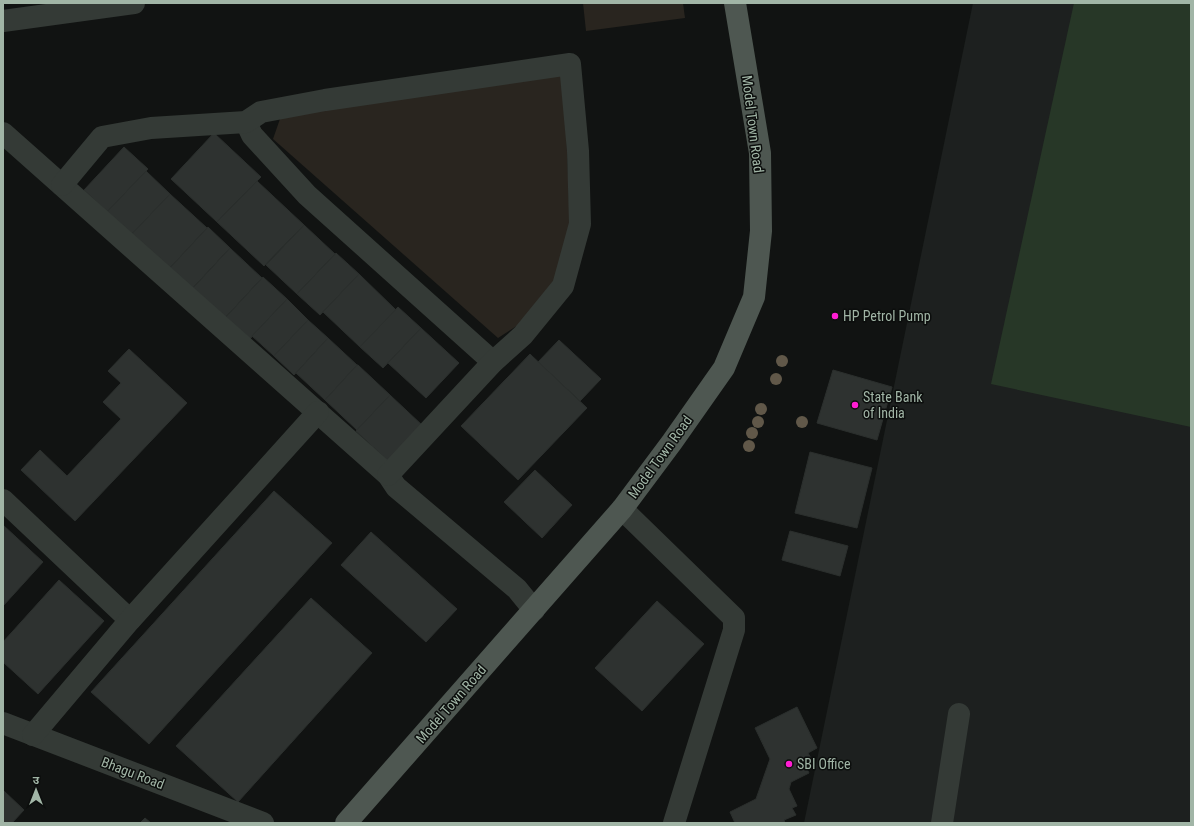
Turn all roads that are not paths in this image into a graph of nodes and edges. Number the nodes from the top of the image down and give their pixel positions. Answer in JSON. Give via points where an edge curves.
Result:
{"nodes":[{"id":1,"x":134,"y":3,"type":"edge"},
{"id":2,"x":735,"y":3,"type":"edge"},
{"id":3,"x":3,"y":21,"type":"edge"},
{"id":4,"x":246,"y":122,"type":"junction"},
{"id":5,"x":3,"y":133,"type":"edge"},
{"id":6,"x":62,"y":185,"type":"junction"},
{"id":7,"x":493,"y":362,"type":"junction"},
{"id":8,"x":318,"y":412,"type":"junction"},
{"id":9,"x":388,"y":475,"type":"junction"},
{"id":10,"x":3,"y":500,"type":"edge"},
{"id":11,"x":622,"y":509,"type":"junction"},
{"id":12,"x":534,"y":610,"type":"junction"},
{"id":13,"x":130,"y":620,"type":"junction"},
{"id":14,"x":959,"y":714,"type":"dead end"},
{"id":15,"x":3,"y":723,"type":"edge"},
{"id":16,"x":33,"y":734,"type":"junction"},
{"id":17,"x":263,"y":823,"type":"edge"},
{"id":18,"x":346,"y":823,"type":"edge"},
{"id":19,"x":674,"y":823,"type":"edge"},
{"id":20,"x":942,"y":823,"type":"edge"}],
"edges":[{"from":1,"to":3,"type":"street"},
{"from":2,"to":11,"type":"main road","name":"Model Town Road","via":[[760,154],[761,231],[754,297],[724,368]]},
{"from":4,"to":6,"type":"street","via":[[151,128],[102,137]]},
{"from":4,"to":7,"type":"street","via":[[252,135],[307,194]]},
{"from":4,"to":7,"type":"street","via":[[261,112],[325,100],[570,64],[578,150],[580,224],[563,286],[523,336]]},
{"from":5,"to":6,"type":"street"},
{"from":6,"to":8,"type":"street"},
{"from":7,"to":9,"type":"street"},
{"from":8,"to":9,"type":"street"},
{"from":8,"to":13,"type":"street"},
{"from":9,"to":12,"type":"street","via":[[396,487],[517,589]]},
{"from":10,"to":13,"type":"street"},
{"from":11,"to":12,"type":"main road","name":"Model Town Road"},
{"from":11,"to":19,"type":"street","via":[[734,618],[734,630]]},
{"from":12,"to":18,"type":"main road","name":"Model Town Road"},
{"from":13,"to":16,"type":"street"},
{"from":14,"to":20,"type":"street"},
{"from":15,"to":16,"type":"street","name":"Bhagu Road"},
{"from":16,"to":17,"type":"street","name":"Bhagu Road"}]}
